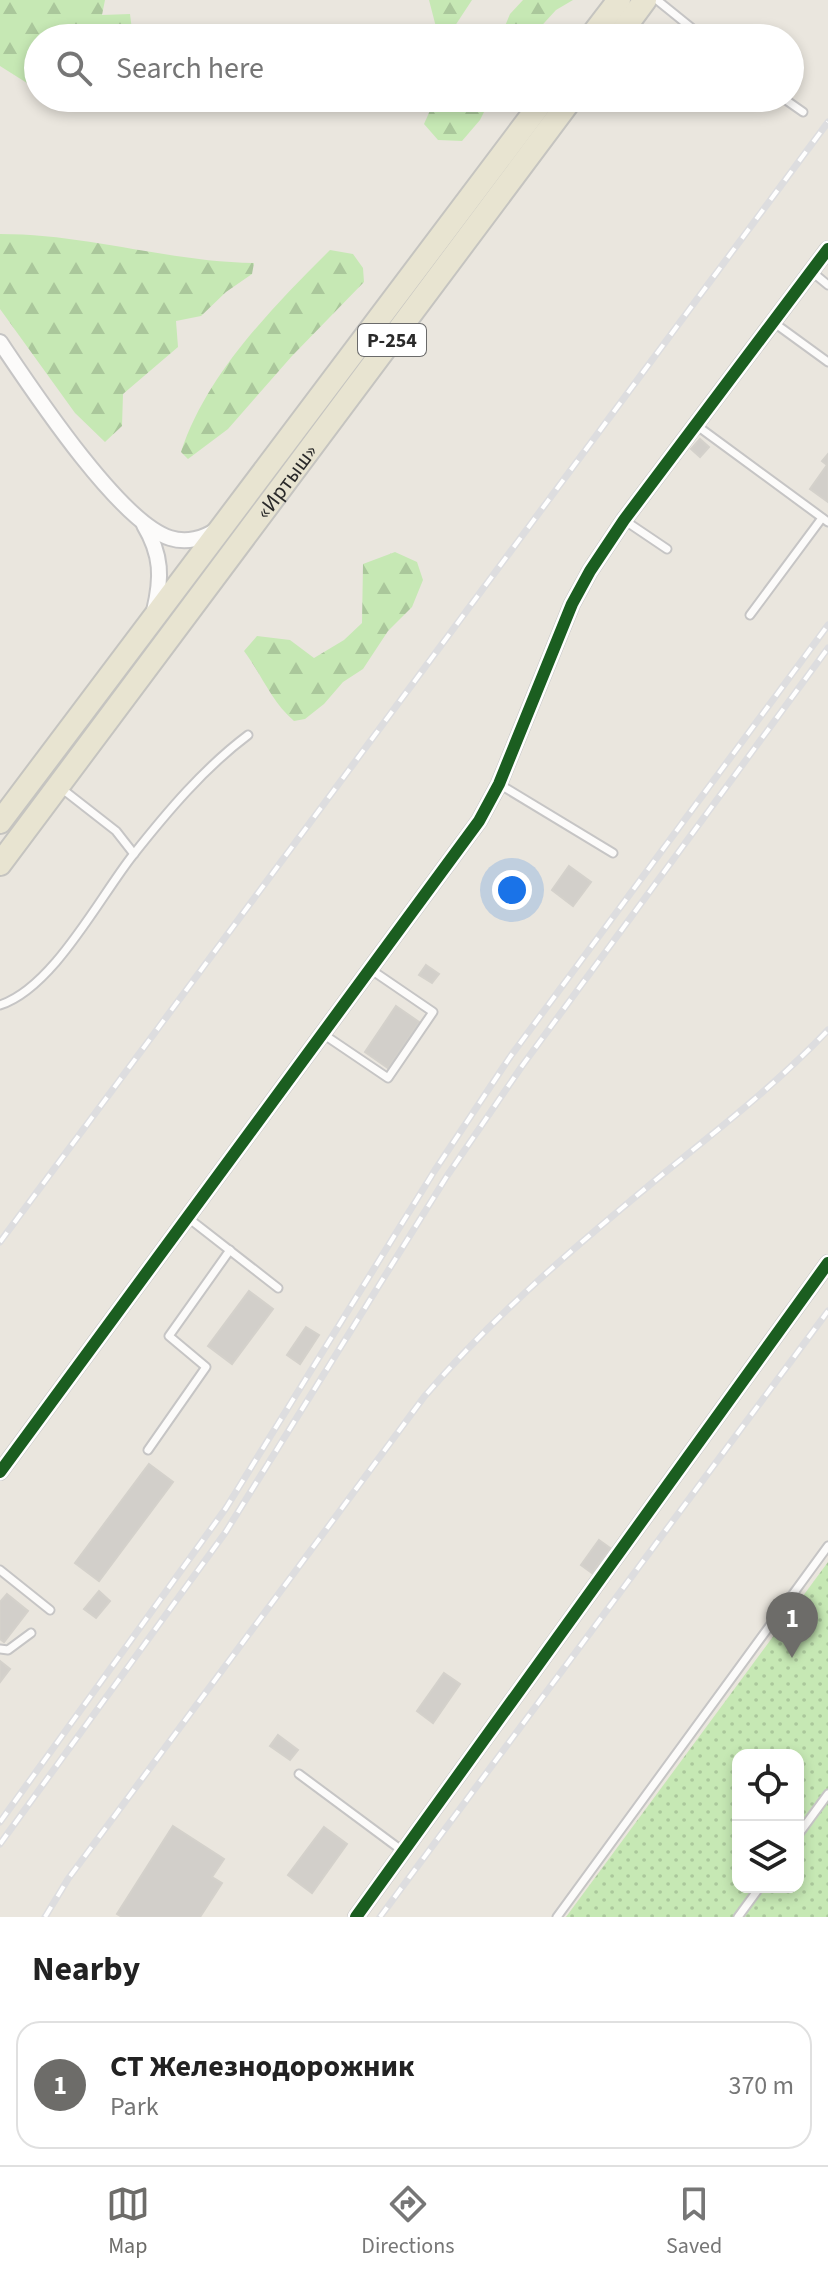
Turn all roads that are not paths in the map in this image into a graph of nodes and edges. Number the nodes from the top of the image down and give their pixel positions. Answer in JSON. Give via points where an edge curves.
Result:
{"nodes":[{"id":1,"x":619,"y":0,"type":"edge"},
{"id":2,"x":645,"y":0,"type":"edge"},
{"id":3,"x":657,"y":0,"type":"edge"},
{"id":4,"x":601,"y":24,"type":"edge"},
{"id":5,"x":627,"y":24,"type":"edge"},
{"id":6,"x":687,"y":24,"type":"edge"},
{"id":7,"x":535,"y":112,"type":"edge"},
{"id":8,"x":562,"y":112,"type":"edge"},
{"id":9,"x":828,"y":249,"type":"edge"},
{"id":10,"x":811,"y":271,"type":"junction"},
{"id":11,"x":828,"y":285,"type":"edge"},
{"id":12,"x":773,"y":322,"type":"junction"},
{"id":13,"x":0,"y":342,"type":"edge"},
{"id":14,"x":828,"y":362,"type":"edge"},
{"id":15,"x":696,"y":425,"type":"junction"},
{"id":16,"x":234,"y":513,"type":"junction"},
{"id":17,"x":140,"y":518,"type":"junction"},
{"id":18,"x":624,"y":520,"type":"junction"},
{"id":19,"x":825,"y":520,"type":"edge"},
{"id":20,"x":667,"y":549,"type":"dead end"},
{"id":21,"x":750,"y":615,"type":"dead end"},
{"id":22,"x":150,"y":624,"type":"junction"},
{"id":23,"x":248,"y":735,"type":"dead end"},
{"id":24,"x":499,"y":784,"type":"junction"},
{"id":25,"x":59,"y":786,"type":"junction"},
{"id":26,"x":0,"y":822,"type":"edge"},
{"id":27,"x":613,"y":853,"type":"dead end"},
{"id":28,"x":134,"y":854,"type":"junction"},
{"id":29,"x":0,"y":864,"type":"edge"},
{"id":30,"x":370,"y":969,"type":"junction"},
{"id":31,"x":0,"y":1005,"type":"edge"},
{"id":32,"x":323,"y":1034,"type":"junction"},
{"id":33,"x":187,"y":1217,"type":"junction"},
{"id":34,"x":230,"y":1250,"type":"junction"},
{"id":35,"x":828,"y":1263,"type":"edge"},
{"id":36,"x":278,"y":1288,"type":"dead end"},
{"id":37,"x":148,"y":1450,"type":"dead end"},
{"id":38,"x":0,"y":1472,"type":"edge"},
{"id":39,"x":828,"y":1546,"type":"edge"},
{"id":40,"x":0,"y":1570,"type":"edge"},
{"id":41,"x":50,"y":1610,"type":"dead end"},
{"id":42,"x":31,"y":1633,"type":"dead end"},
{"id":43,"x":0,"y":1649,"type":"edge"},
{"id":44,"x":299,"y":1774,"type":"dead end"},
{"id":45,"x":828,"y":1794,"type":"edge"},
{"id":46,"x":804,"y":1827,"type":"edge"},
{"id":47,"x":404,"y":1852,"type":"junction"},
{"id":48,"x":756,"y":1893,"type":"edge"},
{"id":49,"x":356,"y":1917,"type":"edge"},
{"id":50,"x":557,"y":1917,"type":"edge"},
{"id":51,"x":738,"y":1917,"type":"edge"}],
"edges":[{"from":1,"to":4,"type":"main road"},
{"from":2,"to":5,"type":"main road"},
{"from":3,"to":6,"type":"lane"},
{"from":7,"to":16,"type":"main road","name":"«Иртыш»","number":"Р-254"},
{"from":8,"to":25,"type":"main road","name":"«Иртыш»","number":"Р-254"},
{"from":9,"to":10,"type":"street"},
{"from":10,"to":11,"type":"lane"},
{"from":10,"to":12,"type":"street"},
{"from":12,"to":14,"type":"lane"},
{"from":12,"to":15,"type":"street"},
{"from":13,"to":17,"type":"street","via":[[53,420]]},
{"from":15,"to":18,"type":"street"},
{"from":15,"to":19,"type":"lane"},
{"from":16,"to":17,"type":"street","via":[[214,531],[183,540],[159,533]]},
{"from":16,"to":22,"type":"main road","name":"«Иртыш»","number":"Р-254"},
{"from":17,"to":22,"type":"street","via":[[160,564],[161,584]]},
{"from":18,"to":20,"type":"lane"},
{"from":18,"to":24,"type":"street","via":[[572,604]]},
{"from":19,"to":21,"type":"lane"},
{"from":22,"to":26,"type":"main road","name":"«Иртыш»","number":"Р-254"},
{"from":23,"to":28,"type":"lane","via":[[219,756]]},
{"from":24,"to":27,"type":"lane"},
{"from":24,"to":30,"type":"street","via":[[471,833]]},
{"from":25,"to":28,"type":"lane","via":[[116,831]]},
{"from":25,"to":29,"type":"main road","name":"«Иртыш»","number":"Р-254"},
{"from":28,"to":31,"type":"lane","via":[[43,977]]},
{"from":30,"to":32,"type":"street"},
{"from":30,"to":32,"type":"lane","via":[[433,1012],[388,1078]]},
{"from":32,"to":33,"type":"street"},
{"from":33,"to":34,"type":"lane"},
{"from":33,"to":38,"type":"street"},
{"from":34,"to":36,"type":"lane"},
{"from":34,"to":37,"type":"lane","via":[[169,1336],[206,1367]]},
{"from":35,"to":47,"type":"street"},
{"from":39,"to":50,"type":"lane"},
{"from":40,"to":41,"type":"lane"},
{"from":42,"to":43,"type":"lane","via":[[8,1650]]},
{"from":44,"to":47,"type":"lane"},
{"from":45,"to":46,"type":"lane"},
{"from":47,"to":49,"type":"street"},
{"from":48,"to":51,"type":"lane"}]}
